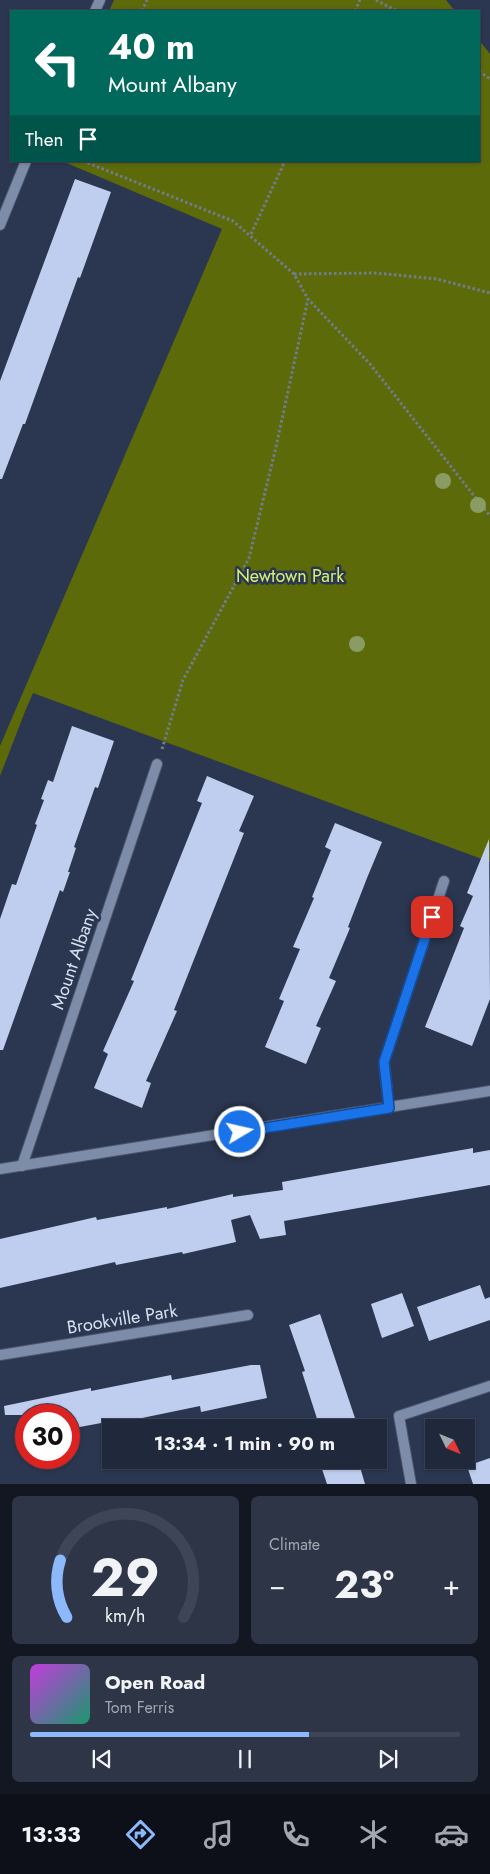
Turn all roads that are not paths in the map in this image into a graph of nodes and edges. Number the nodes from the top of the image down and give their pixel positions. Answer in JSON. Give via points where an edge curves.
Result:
{"nodes":[{"id":1,"x":26,"y":162,"type":"edge"},
{"id":2,"x":0,"y":225,"type":"edge"},
{"id":3,"x":157,"y":764,"type":"dead end"},
{"id":4,"x":444,"y":881,"type":"dead end"},
{"id":5,"x":490,"y":1091,"type":"edge"},
{"id":6,"x":389,"y":1108,"type":"junction"},
{"id":7,"x":22,"y":1166,"type":"junction"},
{"id":8,"x":0,"y":1170,"type":"edge"},
{"id":9,"x":248,"y":1315,"type":"dead end"},
{"id":10,"x":0,"y":1355,"type":"edge"},
{"id":11,"x":490,"y":1386,"type":"edge"},
{"id":12,"x":411,"y":1484,"type":"edge"}],
"edges":[{"from":1,"to":2,"type":"street"},
{"from":3,"to":7,"type":"street","name":"Mount Albany"},
{"from":4,"to":6,"type":"street","via":[[384,1062]]},
{"from":5,"to":6,"type":"street"},
{"from":6,"to":7,"type":"street"},
{"from":7,"to":8,"type":"street"},
{"from":9,"to":10,"type":"street","name":"Brookville Park"},
{"from":11,"to":12,"type":"street","via":[[399,1416]]}]}
